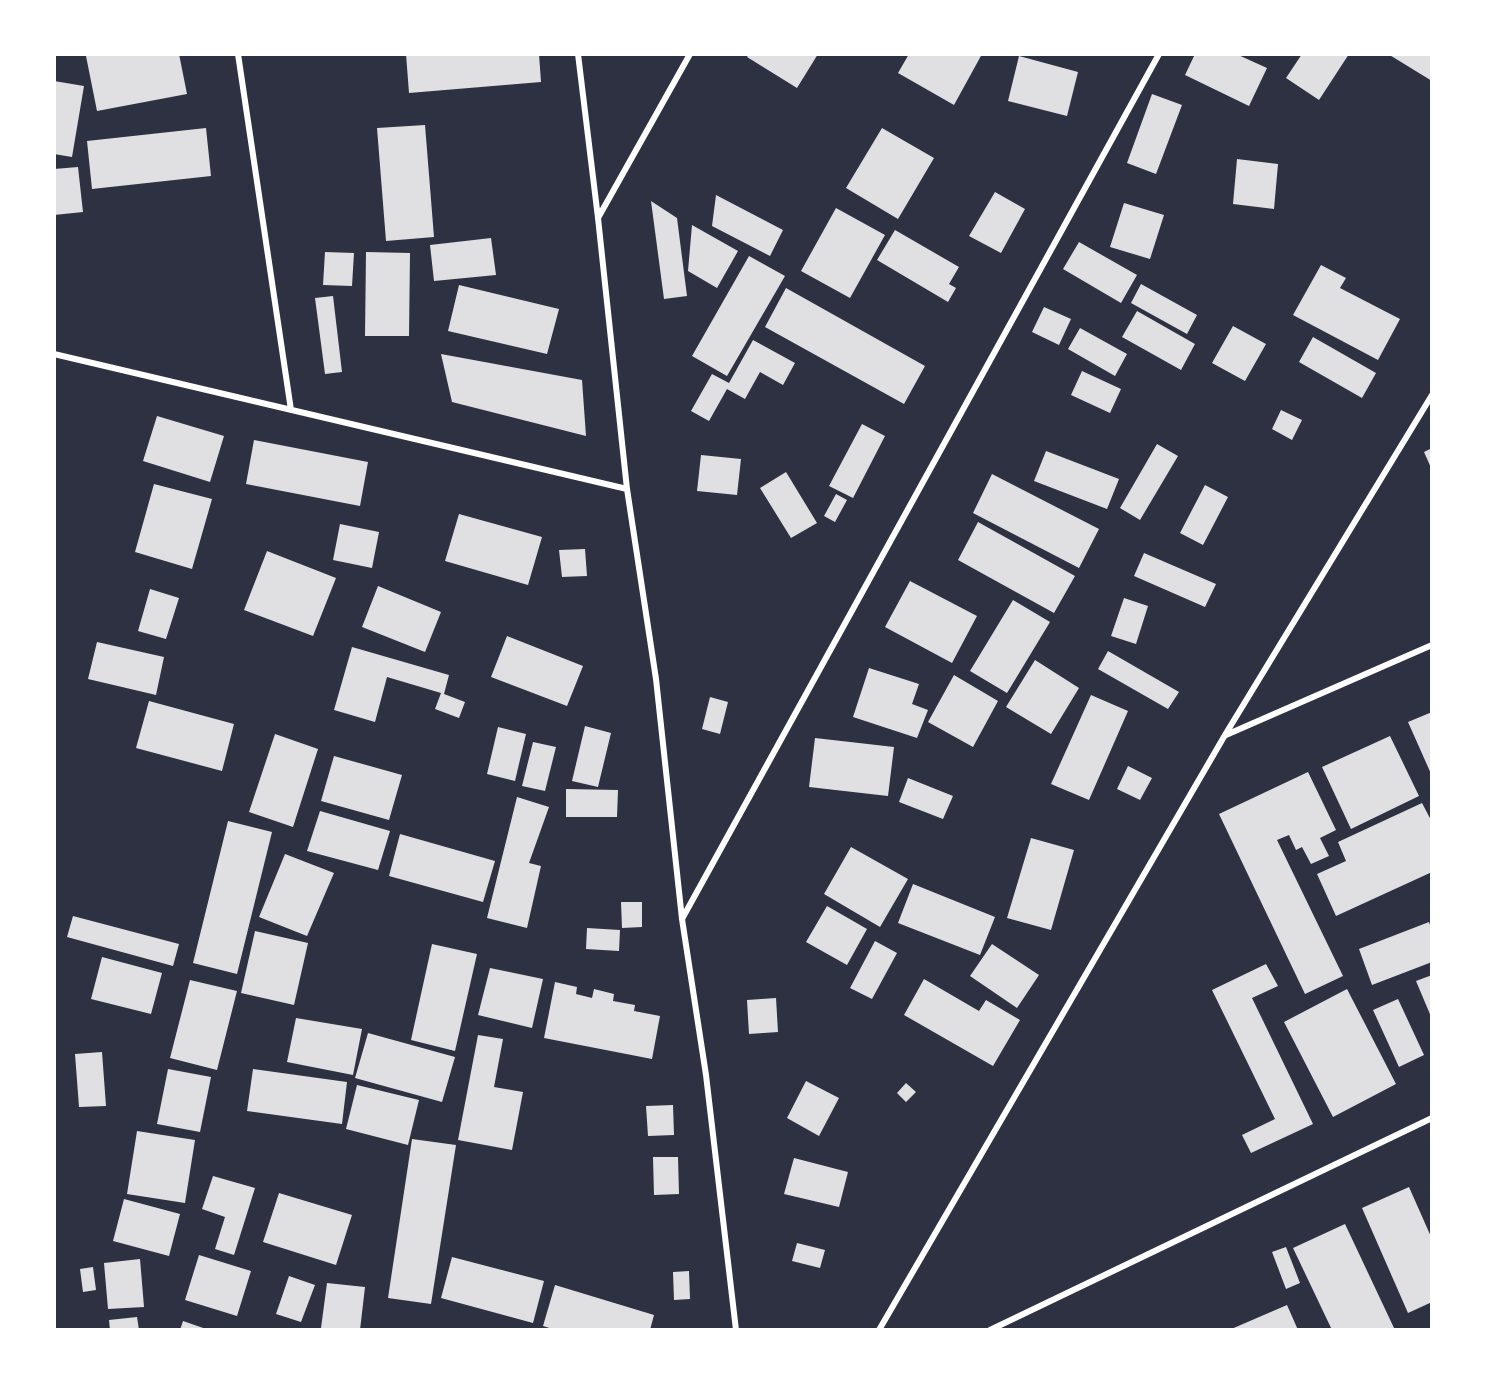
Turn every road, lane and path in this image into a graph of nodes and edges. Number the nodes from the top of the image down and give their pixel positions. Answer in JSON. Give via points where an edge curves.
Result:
{"nodes":[{"id":1,"x":238,"y":54,"type":"edge"},
{"id":2,"x":578,"y":54,"type":"edge"},
{"id":3,"x":690,"y":54,"type":"edge"},
{"id":4,"x":1160,"y":54,"type":"edge"},
{"id":5,"x":598,"y":218,"type":"junction"},
{"id":6,"x":54,"y":354,"type":"edge"},
{"id":7,"x":1432,"y":395,"type":"edge"},
{"id":8,"x":291,"y":410,"type":"junction"},
{"id":9,"x":627,"y":489,"type":"junction"},
{"id":10,"x":1432,"y":645,"type":"edge"},
{"id":11,"x":1225,"y":735,"type":"junction"},
{"id":12,"x":682,"y":919,"type":"junction"},
{"id":13,"x":1432,"y":1118,"type":"edge"},
{"id":14,"x":736,"y":1330,"type":"edge"},
{"id":15,"x":879,"y":1330,"type":"edge"},
{"id":16,"x":990,"y":1330,"type":"edge"}],
"edges":[{"from":1,"to":8,"type":"street"},
{"from":2,"to":5,"type":"street"},
{"from":3,"to":5,"type":"street"},
{"from":4,"to":12,"type":"street"},
{"from":5,"to":9,"type":"street"},
{"from":6,"to":8,"type":"street"},
{"from":7,"to":11,"type":"street"},
{"from":8,"to":9,"type":"street"},
{"from":9,"to":12,"type":"street","via":[[656,679]]},
{"from":10,"to":11,"type":"street"},
{"from":11,"to":15,"type":"street"},
{"from":12,"to":14,"type":"street","via":[[706,1075]]},
{"from":13,"to":16,"type":"street"}]}
